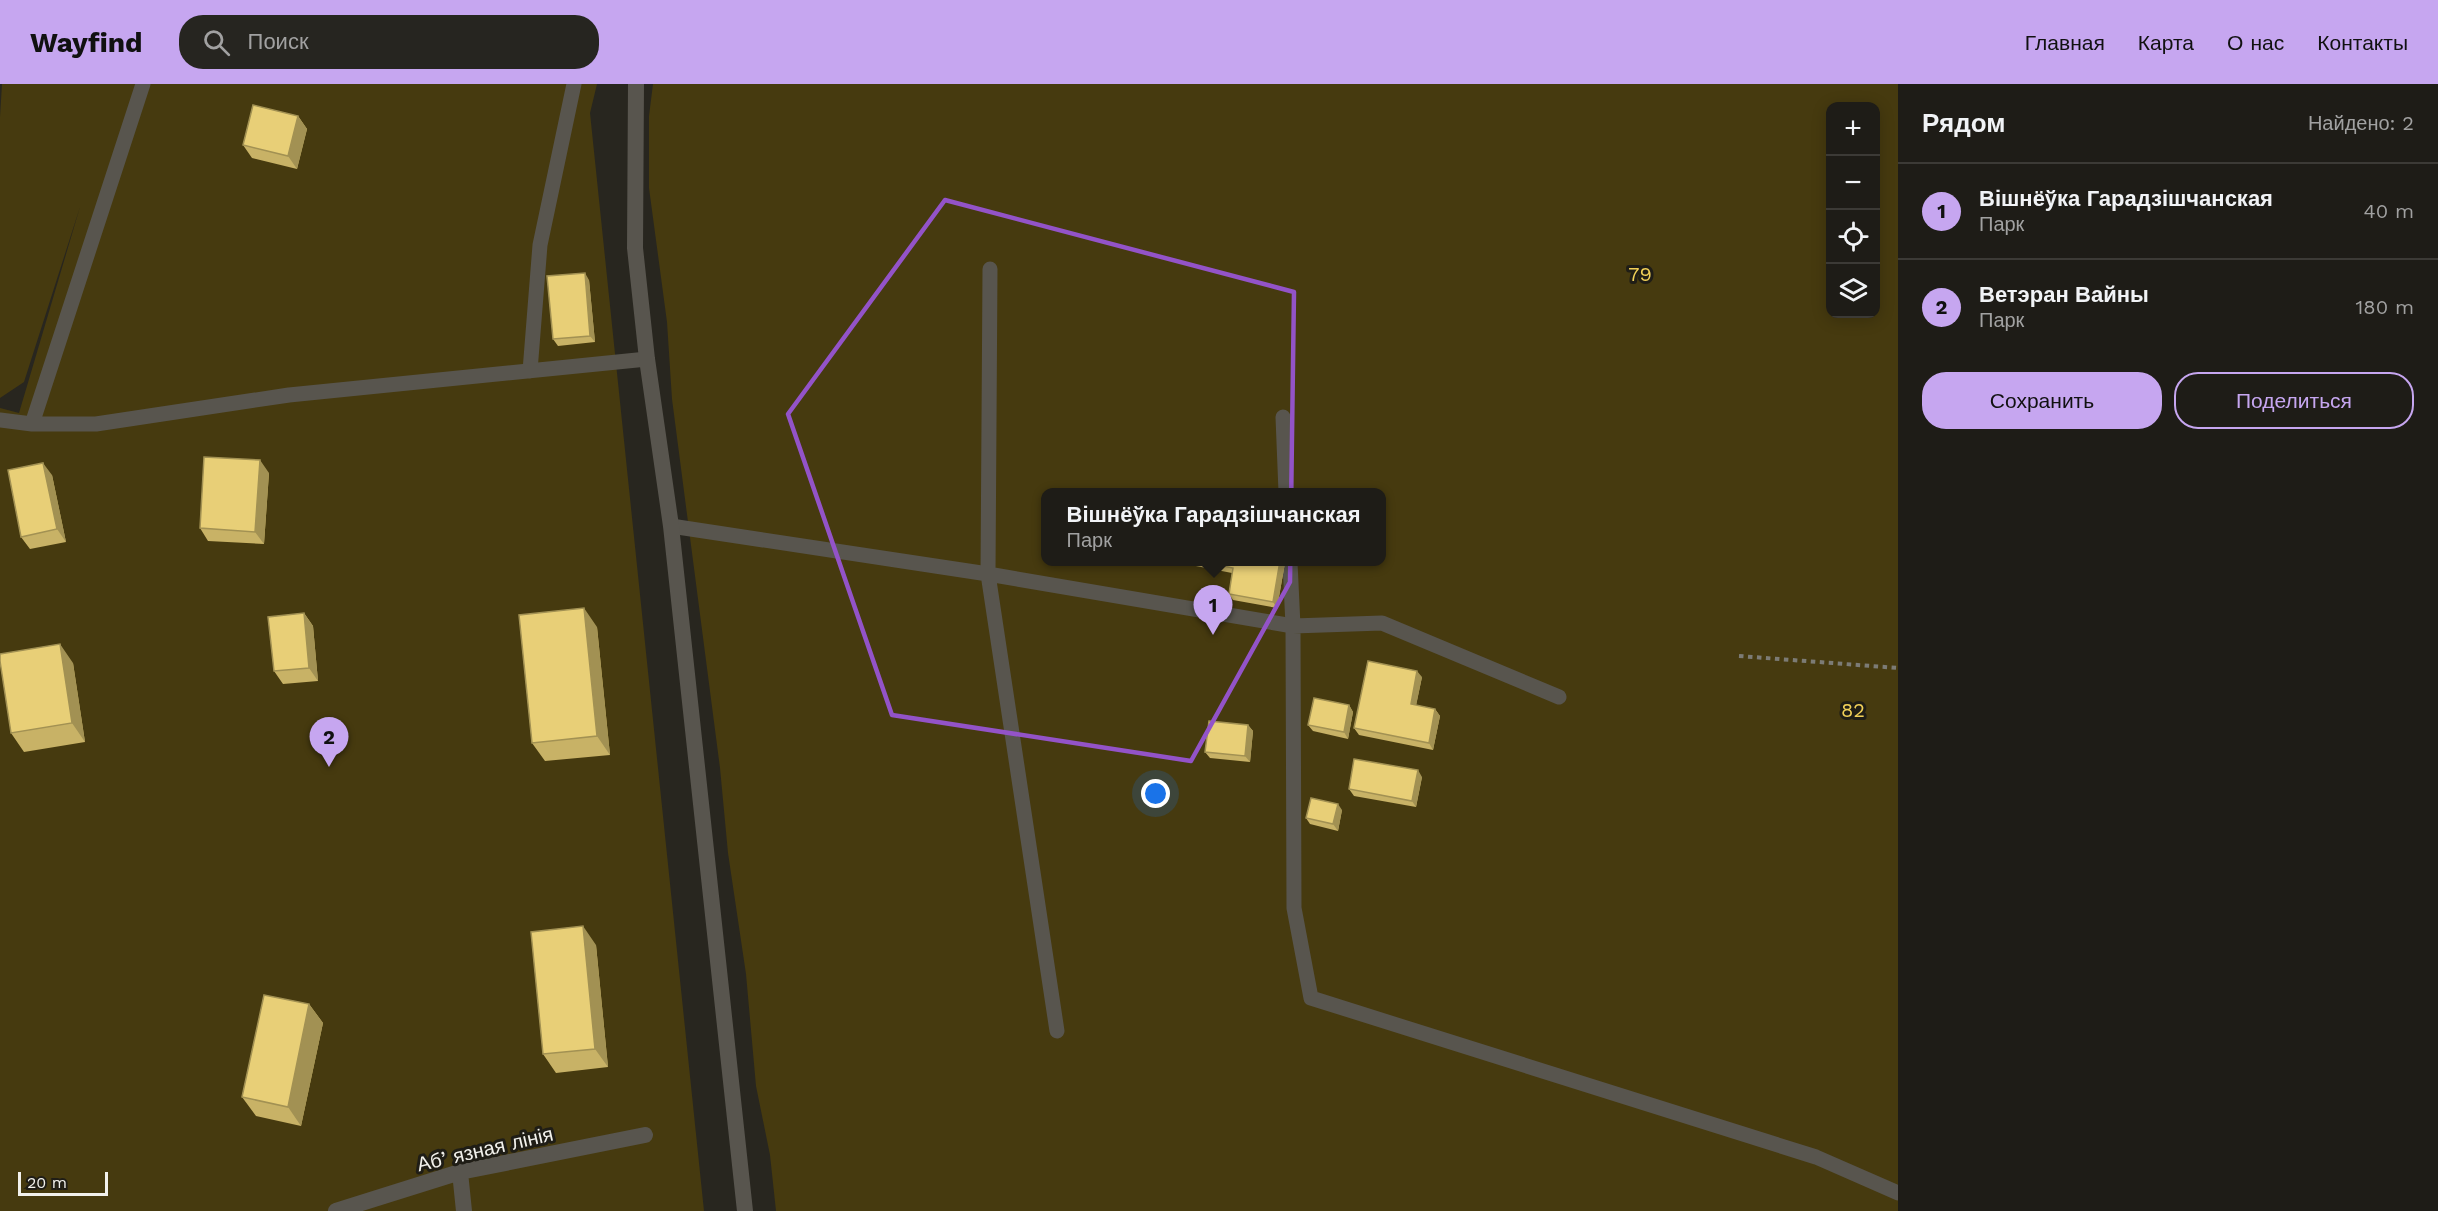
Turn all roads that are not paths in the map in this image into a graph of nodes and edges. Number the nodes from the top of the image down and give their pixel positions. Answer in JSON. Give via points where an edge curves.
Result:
{"nodes":[{"id":1,"x":143,"y":84,"type":"edge"},
{"id":2,"x":574,"y":84,"type":"edge"},
{"id":3,"x":636,"y":84,"type":"edge"},
{"id":4,"x":990,"y":269,"type":"dead end"},
{"id":5,"x":647,"y":359,"type":"junction"},
{"id":6,"x":530,"y":370,"type":"junction"},
{"id":7,"x":1283,"y":417,"type":"dead end"},
{"id":8,"x":0,"y":420,"type":"edge"},
{"id":9,"x":32,"y":424,"type":"junction"},
{"id":10,"x":1287,"y":488,"type":"edge"},
{"id":11,"x":671,"y":526,"type":"junction"},
{"id":12,"x":1290,"y":566,"type":"edge"},
{"id":13,"x":988,"y":574,"type":"junction"},
{"id":14,"x":1293,"y":626,"type":"junction"},
{"id":15,"x":1559,"y":697,"type":"dead end"},
{"id":16,"x":1057,"y":1031,"type":"dead end"},
{"id":17,"x":645,"y":1135,"type":"dead end"},
{"id":18,"x":460,"y":1172,"type":"junction"},
{"id":19,"x":1898,"y":1193,"type":"edge"},
{"id":20,"x":336,"y":1211,"type":"edge"},
{"id":21,"x":464,"y":1211,"type":"edge"},
{"id":22,"x":745,"y":1211,"type":"edge"}],
"edges":[{"from":1,"to":9,"type":"lane"},
{"from":2,"to":6,"type":"lane","via":[[540,245]]},
{"from":3,"to":5,"type":"street","via":[[635,248]]},
{"from":4,"to":13,"type":"lane"},
{"from":5,"to":6,"type":"lane"},
{"from":5,"to":11,"type":"street"},
{"from":6,"to":9,"type":"lane","via":[[290,395],[96,424]]},
{"from":7,"to":10,"type":"lane"},
{"from":8,"to":9,"type":"lane"},
{"from":11,"to":13,"type":"lane"},
{"from":11,"to":22,"type":"street"},
{"from":12,"to":14,"type":"lane"},
{"from":13,"to":14,"type":"lane"},
{"from":13,"to":16,"type":"lane"},
{"from":14,"to":15,"type":"lane","via":[[1382,623]]},
{"from":14,"to":19,"type":"lane","via":[[1294,908],[1311,998],[1816,1157]]},
{"from":17,"to":18,"type":"street","name":"Абʼязная лінія"},
{"from":18,"to":20,"type":"street","name":"Абʼязная лінія"},
{"from":18,"to":21,"type":"street"}]}
